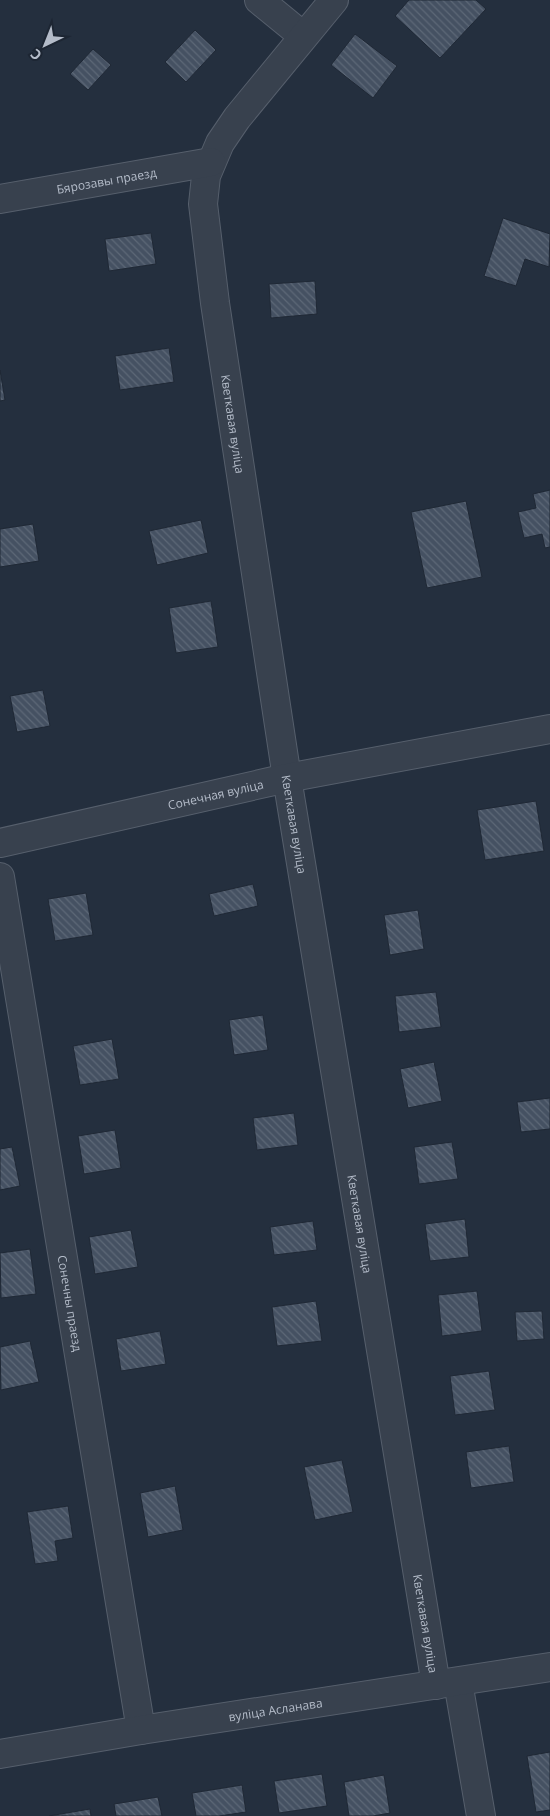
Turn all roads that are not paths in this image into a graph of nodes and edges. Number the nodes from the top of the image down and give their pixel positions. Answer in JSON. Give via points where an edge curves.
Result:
{"nodes":[{"id":1,"x":259,"y":0,"type":"edge"},
{"id":2,"x":334,"y":0,"type":"edge"},
{"id":3,"x":303,"y":36,"type":"junction"},
{"id":4,"x":211,"y":162,"type":"junction"},
{"id":5,"x":0,"y":199,"type":"edge"},
{"id":6,"x":550,"y":729,"type":"edge"},
{"id":7,"x":287,"y":778,"type":"junction"},
{"id":8,"x":0,"y":843,"type":"edge"},
{"id":9,"x":0,"y":877,"type":"edge"},
{"id":10,"x":550,"y":1667,"type":"edge"},
{"id":11,"x":447,"y":1683,"type":"junction"},
{"id":12,"x":141,"y":1730,"type":"junction"},
{"id":13,"x":0,"y":1754,"type":"edge"},
{"id":14,"x":481,"y":1816,"type":"edge"}],
"edges":[{"from":1,"to":3,"type":"street"},
{"from":2,"to":3,"type":"street","name":"Кветкавая вуліца"},
{"from":3,"to":4,"type":"street","name":"Кветкавая вуліца","via":[[237,118]]},
{"from":4,"to":5,"type":"street","name":"Бярозавы праезд"},
{"from":4,"to":7,"type":"street","name":"Кветкавая вуліца","via":[[203,204],[207,240]]},
{"from":6,"to":7,"type":"street","name":"Сонечная вуліца"},
{"from":7,"to":8,"type":"street","name":"Сонечная вуліца"},
{"from":7,"to":11,"type":"street","name":"Кветкавая вуліца"},
{"from":9,"to":12,"type":"street","name":"Сонечны праезд"},
{"from":10,"to":11,"type":"street","name":"вуліца Асланава"},
{"from":11,"to":12,"type":"street","name":"вуліца Асланава"},
{"from":11,"to":14,"type":"street","name":"Кветкавая вуліца"},
{"from":12,"to":13,"type":"street","name":"вуліца Асланава"}]}
